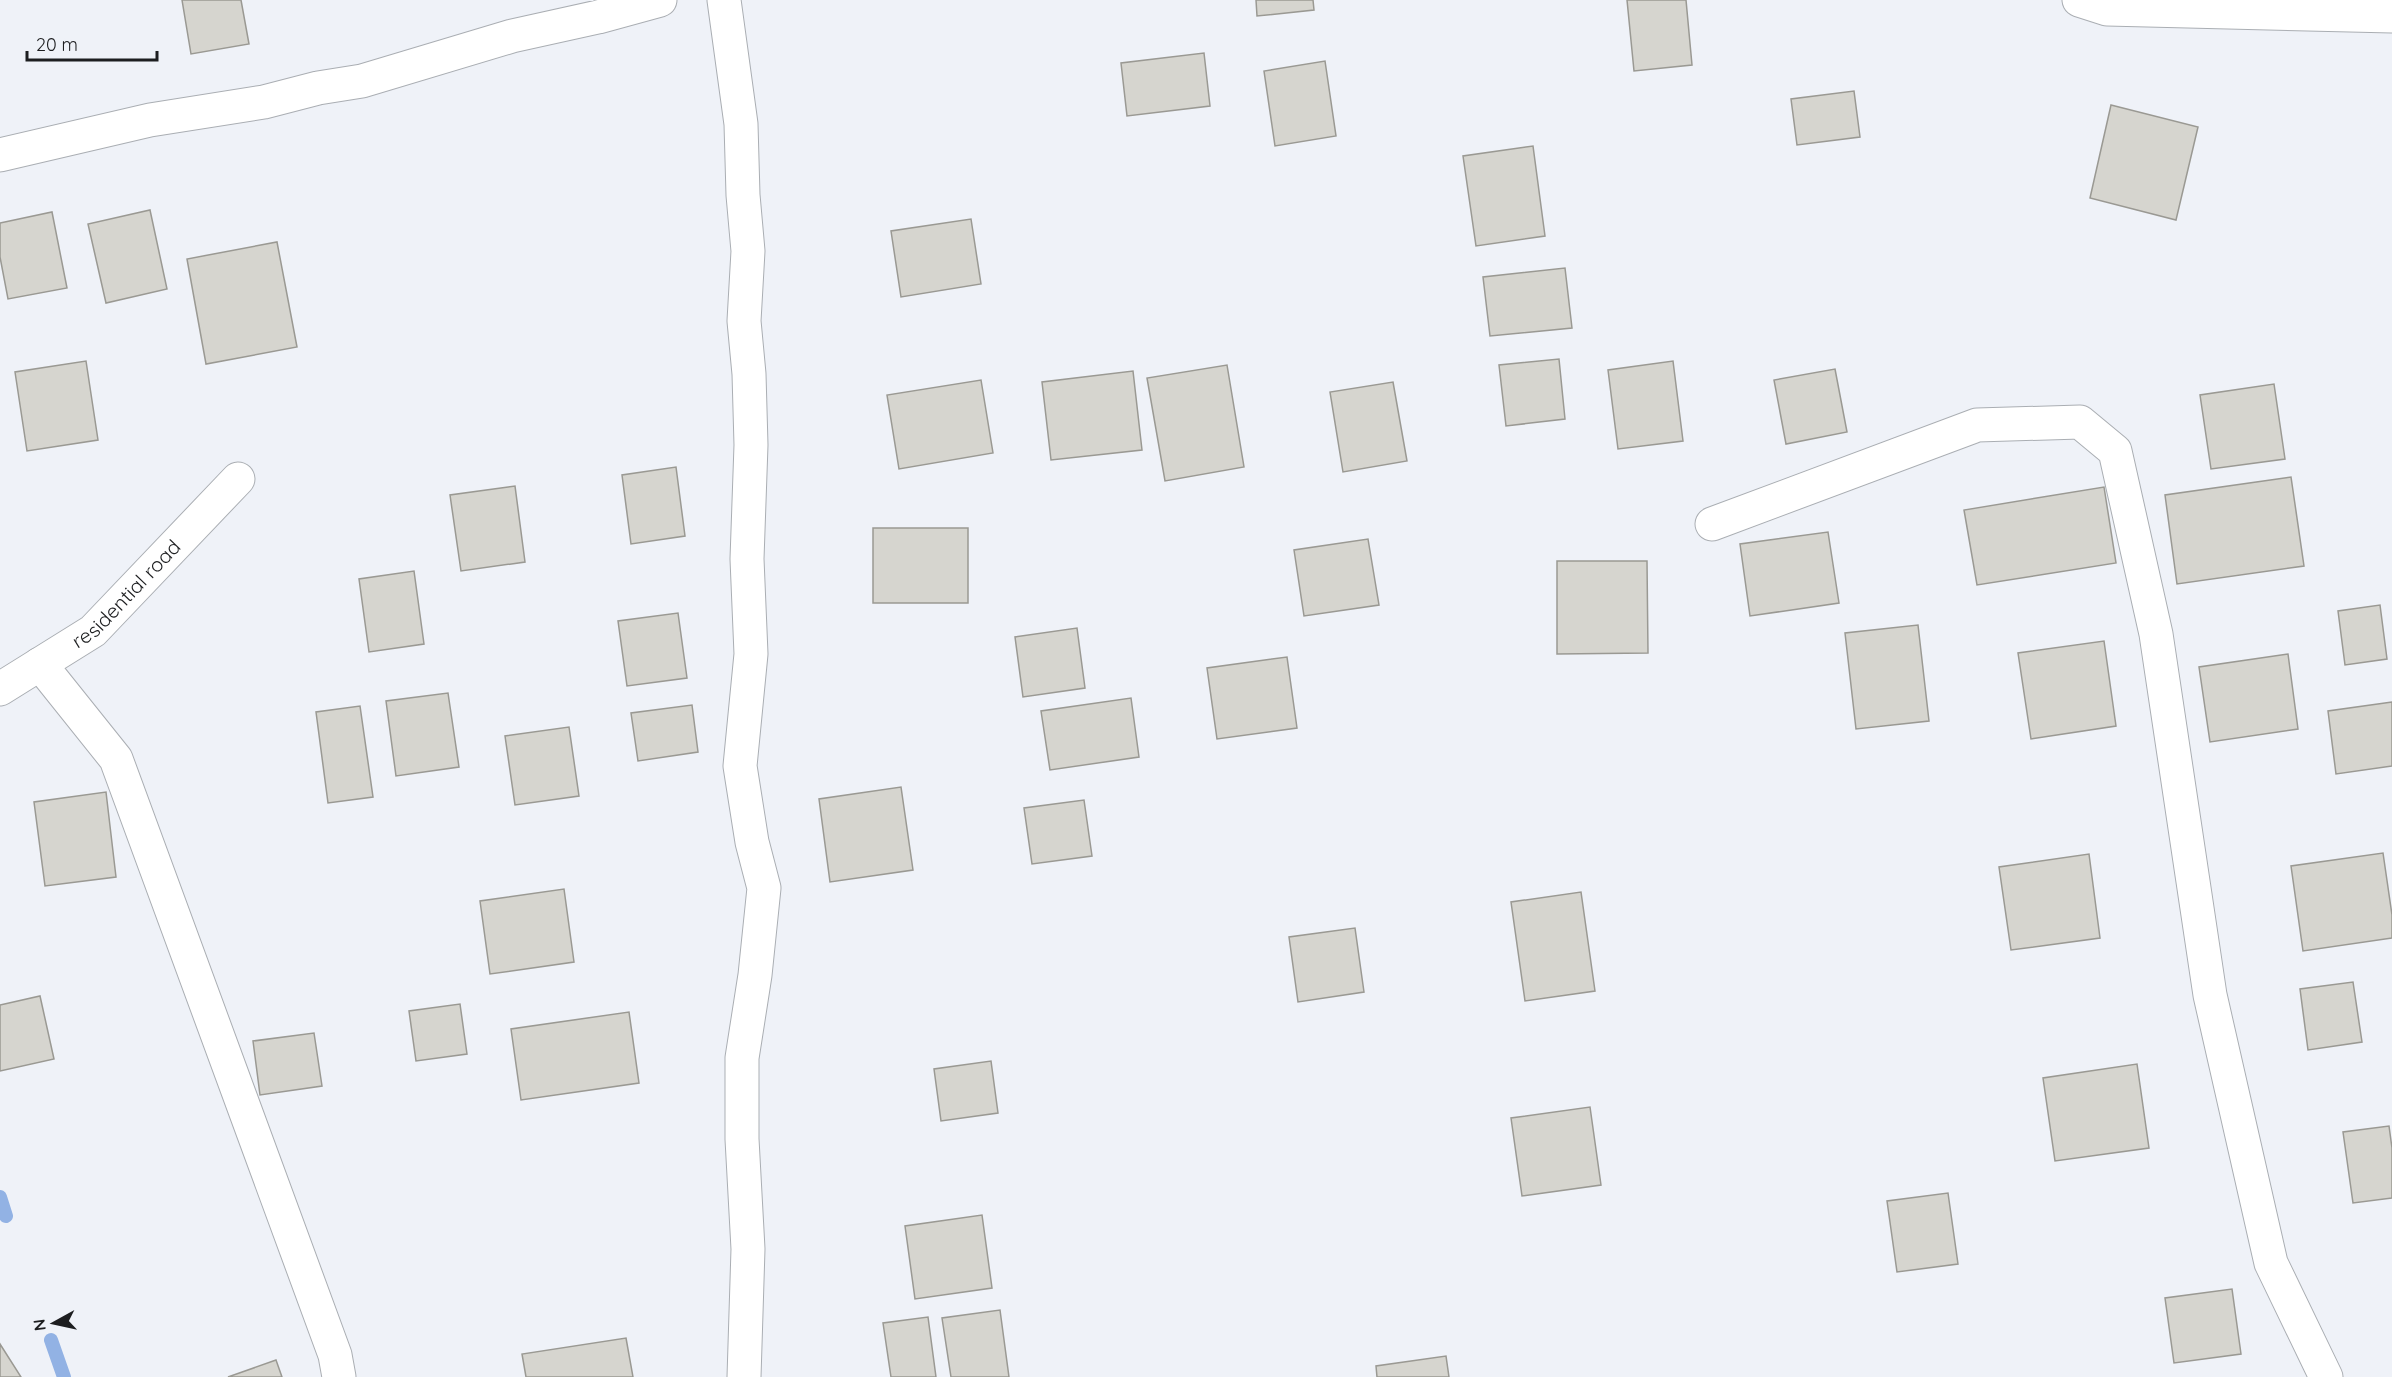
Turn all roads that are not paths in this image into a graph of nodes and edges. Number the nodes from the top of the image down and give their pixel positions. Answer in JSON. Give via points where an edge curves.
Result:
{"nodes":[{"id":1,"x":660,"y":0,"type":"edge"},
{"id":2,"x":724,"y":0,"type":"edge"},
{"id":3,"x":2079,"y":0,"type":"edge"},
{"id":4,"x":2392,"y":16,"type":"edge"},
{"id":5,"x":0,"y":155,"type":"edge"},
{"id":6,"x":238,"y":479,"type":"dead end"},
{"id":7,"x":1712,"y":524,"type":"dead end"},
{"id":8,"x":40,"y":664,"type":"junction"},
{"id":9,"x":0,"y":689,"type":"edge"},
{"id":10,"x":339,"y":1377,"type":"edge"},
{"id":11,"x":744,"y":1377,"type":"edge"},
{"id":12,"x":2326,"y":1377,"type":"edge"}],
"edges":[{"from":1,"to":5,"type":"street","via":[[512,36],[362,81],[150,120]]},
{"from":2,"to":11,"type":"street","via":[[741,124],[748,251],[744,321],[751,445],[747,569],[752,654],[740,766],[764,888],[742,1058],[748,1249]]},
{"from":3,"to":4,"type":"street","via":[[2107,9]]},
{"from":6,"to":8,"type":"street","name":"residential road","via":[[93,631]]},
{"from":7,"to":12,"type":"street","via":[[1977,425],[2080,422],[2115,451],[2156,634],[2210,995],[2271,1263]]},
{"from":8,"to":9,"type":"street","name":"residential road"},
{"from":8,"to":10,"type":"street","via":[[116,759],[331,1344]]}]}
